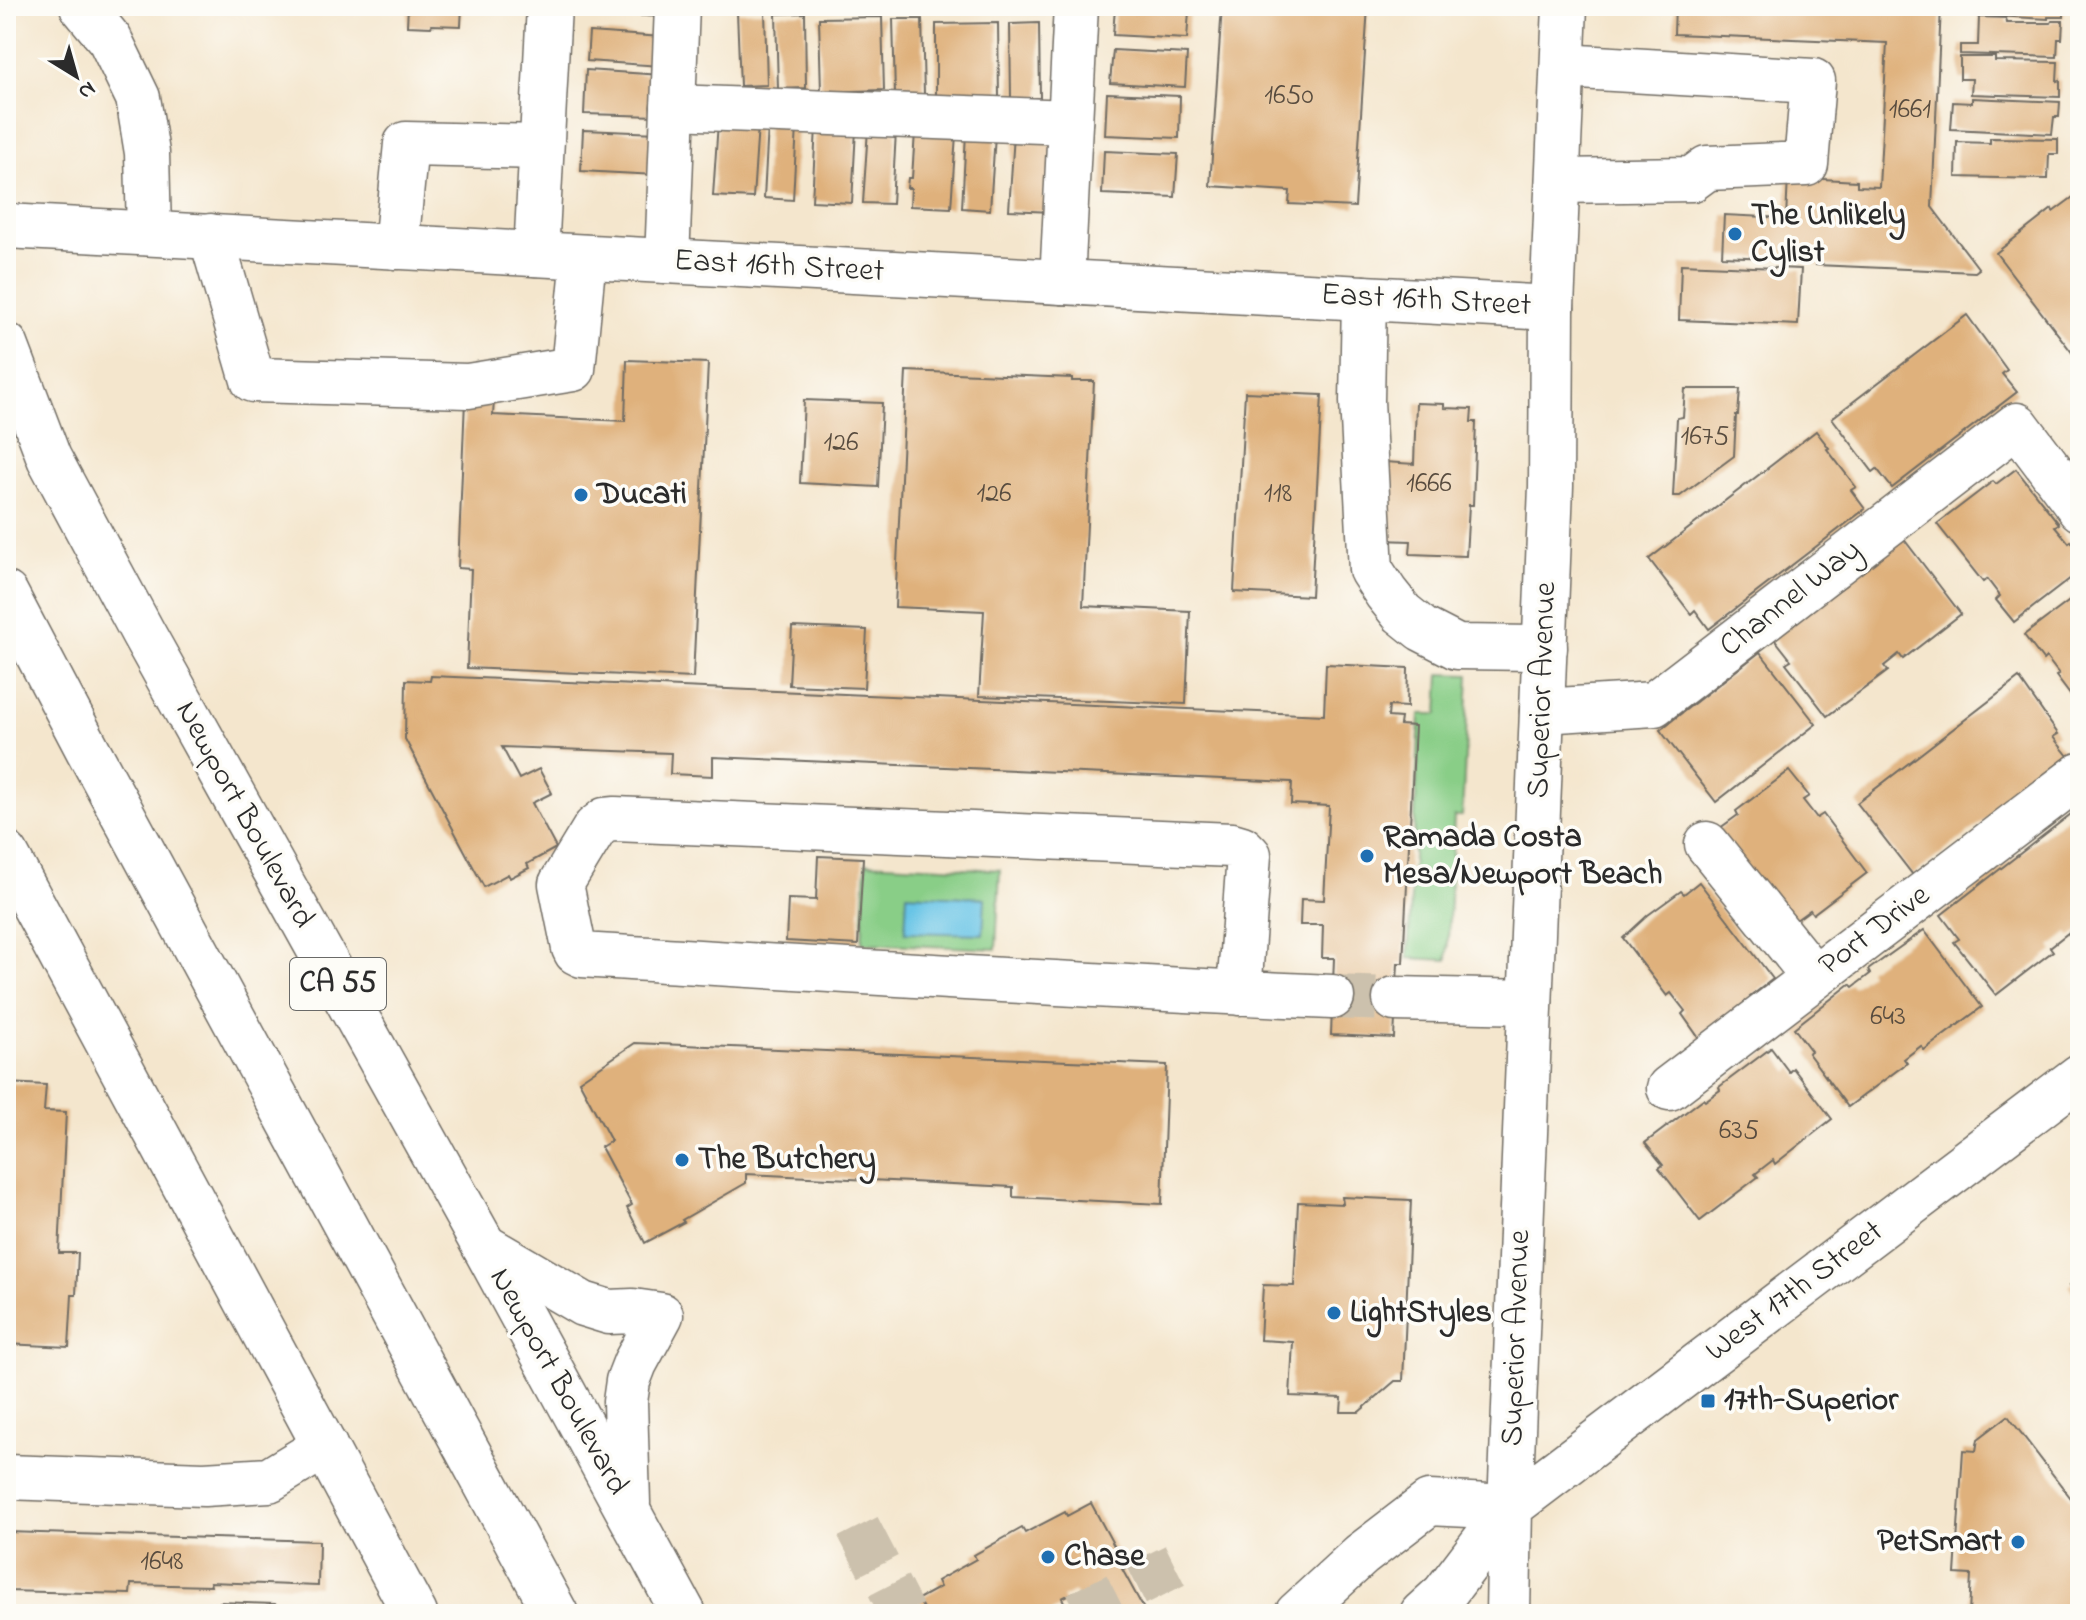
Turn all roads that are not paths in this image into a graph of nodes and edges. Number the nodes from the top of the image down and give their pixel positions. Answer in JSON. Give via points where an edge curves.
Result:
{"nodes":[{"id":1,"x":82,"y":6,"type":"edge"},
{"id":2,"x":549,"y":6,"type":"edge"},
{"id":3,"x":677,"y":6,"type":"edge"},
{"id":4,"x":1076,"y":6,"type":"edge"},
{"id":5,"x":1565,"y":6,"type":"edge"},
{"id":6,"x":1563,"y":66,"type":"junction"},
{"id":7,"x":673,"y":107,"type":"junction"},
{"id":8,"x":1070,"y":122,"type":"junction"},
{"id":9,"x":540,"y":147,"type":"junction"},
{"id":10,"x":1558,"y":181,"type":"junction"},
{"id":11,"x":6,"y":226,"type":"edge"},
{"id":12,"x":149,"y":233,"type":"junction"},
{"id":13,"x":211,"y":236,"type":"junction"},
{"id":14,"x":396,"y":247,"type":"junction"},
{"id":15,"x":536,"y":254,"type":"junction"},
{"id":16,"x":584,"y":257,"type":"junction"},
{"id":17,"x":667,"y":261,"type":"junction"},
{"id":18,"x":1062,"y":282,"type":"junction"},
{"id":19,"x":1364,"y":298,"type":"junction"},
{"id":20,"x":1552,"y":308,"type":"junction"},
{"id":21,"x":6,"y":345,"type":"edge"},
{"id":22,"x":2080,"y":509,"type":"edge"},
{"id":23,"x":6,"y":594,"type":"edge"},
{"id":24,"x":1545,"y":648,"type":"junction"},
{"id":25,"x":1542,"y":711,"type":"junction"},
{"id":26,"x":2080,"y":775,"type":"edge"},
{"id":27,"x":1707,"y":844,"type":"dead end"},
{"id":28,"x":6,"y":854,"type":"edge"},
{"id":29,"x":19,"y":909,"type":"edge"},
{"id":30,"x":1814,"y":977,"type":"junction"},
{"id":31,"x":1239,"y":993,"type":"junction"},
{"id":32,"x":1332,"y":997,"type":"tunnel mouth"},
{"id":33,"x":1395,"y":999,"type":"tunnel mouth"},
{"id":34,"x":1530,"y":1002,"type":"junction"},
{"id":35,"x":2080,"y":1076,"type":"edge"},
{"id":36,"x":1669,"y":1088,"type":"dead end"},
{"id":37,"x":484,"y":1246,"type":"junction"},
{"id":38,"x":325,"y":1446,"type":"junction"},
{"id":39,"x":6,"y":1477,"type":"edge"},
{"id":40,"x":1510,"y":1507,"type":"junction"},
{"id":41,"x":628,"y":1509,"type":"junction"},
{"id":42,"x":415,"y":1614,"type":"edge"},
{"id":43,"x":556,"y":1614,"type":"edge"},
{"id":44,"x":684,"y":1614,"type":"edge"},
{"id":45,"x":1297,"y":1614,"type":"edge"},
{"id":46,"x":1422,"y":1614,"type":"edge"},
{"id":47,"x":1508,"y":1614,"type":"edge"}],
"edges":[{"from":1,"to":12,"type":"main road","via":[[110,40],[138,98],[147,153]]},
{"from":2,"to":9,"type":"main road"},
{"from":3,"to":7,"type":"main road"},
{"from":4,"to":8,"type":"main road"},
{"from":5,"to":6,"type":"main road","name":"Superior Avenue"},
{"from":6,"to":10,"type":"main road","name":"Superior Avenue"},
{"from":6,"to":10,"type":"main road","via":[[1813,81],[1806,164],[1707,168],[1692,179]]},
{"from":7,"to":8,"type":"main road"},
{"from":7,"to":17,"type":"main road"},
{"from":8,"to":18,"type":"main road"},
{"from":9,"to":14,"type":"main road","via":[[406,144]]},
{"from":9,"to":15,"type":"main road"},
{"from":10,"to":20,"type":"main road","name":"Superior Avenue"},
{"from":11,"to":12,"type":"main road","name":"East 16th Street"},
{"from":12,"to":13,"type":"main road","name":"East 16th Street"},
{"from":13,"to":14,"type":"main road","name":"East 16th Street"},
{"from":13,"to":16,"type":"main road","via":[[253,380],[468,386],[573,369]]},
{"from":14,"to":15,"type":"main road","name":"East 16th Street"},
{"from":15,"to":16,"type":"main road","name":"East 16th Street"},
{"from":16,"to":17,"type":"main road","name":"East 16th Street"},
{"from":17,"to":18,"type":"main road","name":"East 16th Street"},
{"from":18,"to":19,"type":"main road","name":"East 16th Street"},
{"from":19,"to":20,"type":"main road","name":"East 16th Street"},
{"from":19,"to":24,"type":"main road","via":[[1362,401],[1371,570],[1402,613],[1457,647]]},
{"from":20,"to":24,"type":"main road","name":"Superior Avenue"},
{"from":21,"to":37,"type":"main road","name":"Newport Boulevard","number":"CA 55","via":[[49,458]]},
{"from":22,"to":25,"type":"main road","name":"Channel Way","via":[[2017,425],[1654,704]]},
{"from":23,"to":43,"type":"main road"},
{"from":24,"to":25,"type":"main road","name":"Superior Avenue"},
{"from":25,"to":34,"type":"main road","name":"Superior Avenue"},
{"from":26,"to":30,"type":"main road","name":"Port Drive"},
{"from":27,"to":30,"type":"main road"},
{"from":28,"to":29,"type":"main road"},
{"from":29,"to":38,"type":"main road"},
{"from":30,"to":36,"type":"main road","name":"Port Drive"},
{"from":31,"to":31,"type":"main road","via":[[582,955],[574,948],[561,884],[595,828],[615,819],[1232,845],[1249,855]]},
{"from":31,"to":32,"type":"main road"},
{"from":33,"to":34,"type":"main road"},
{"from":34,"to":40,"type":"main road","name":"Superior Avenue"},
{"from":35,"to":40,"type":"main road","name":"West 17th Street"},
{"from":37,"to":41,"type":"main road","name":"Newport Boulevard","number":"CA 55"},
{"from":37,"to":41,"type":"main road","via":[[583,1304],[609,1312],[661,1315],[628,1381]]},
{"from":38,"to":39,"type":"main road","via":[[269,1480],[204,1484]]},
{"from":38,"to":42,"type":"main road"},
{"from":40,"to":45,"type":"main road","via":[[1429,1503]]},
{"from":40,"to":46,"type":"main road","name":"West 17th Street","via":[[1444,1594]]},
{"from":40,"to":47,"type":"main road","name":"Superior Avenue"},
{"from":41,"to":44,"type":"main road","name":"Newport Boulevard","number":"CA 55"}]}
